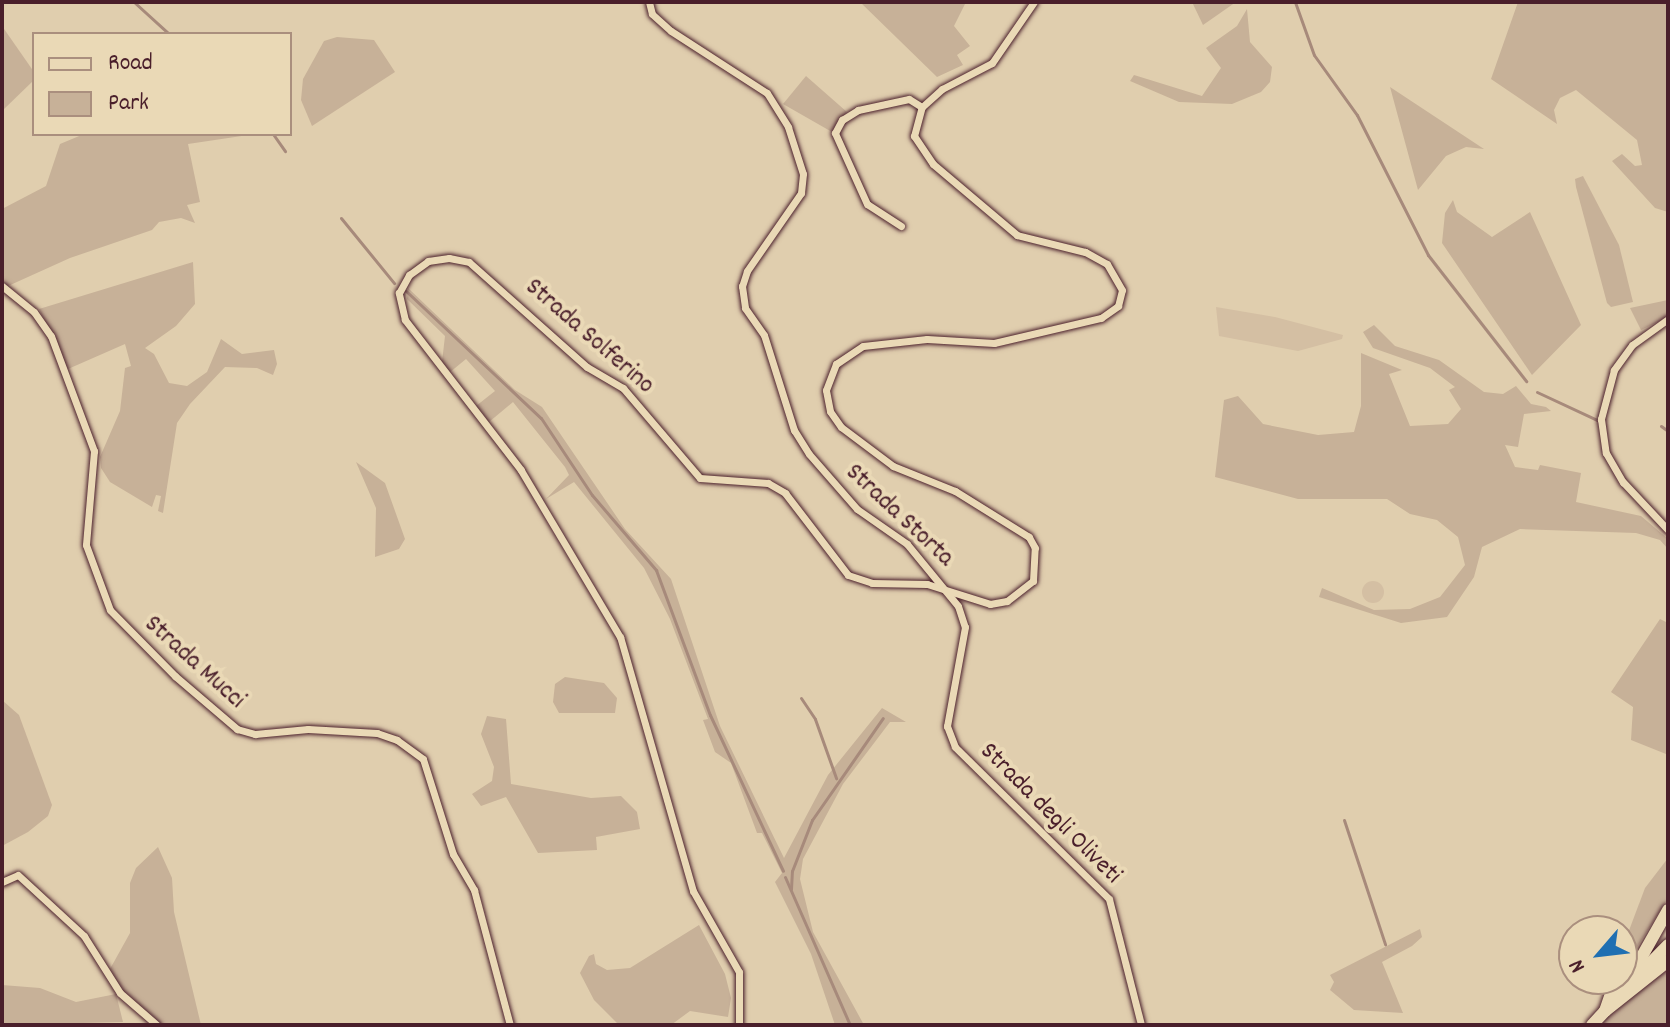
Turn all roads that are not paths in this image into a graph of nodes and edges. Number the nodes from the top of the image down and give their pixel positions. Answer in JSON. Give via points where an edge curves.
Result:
{"nodes":[{"id":1,"x":649,"y":2,"type":"edge"},
{"id":2,"x":1034,"y":2,"type":"edge"},
{"id":3,"x":922,"y":107,"type":"junction"},
{"id":4,"x":901,"y":226,"type":"dead end"},
{"id":5,"x":2,"y":286,"type":"edge"},
{"id":6,"x":1668,"y":319,"type":"edge"},
{"id":7,"x":1668,"y":530,"type":"edge"},
{"id":8,"x":949,"y":590,"type":"junction"},
{"id":9,"x":2,"y":882,"type":"edge"},
{"id":10,"x":1668,"y":910,"type":"edge"},
{"id":11,"x":1668,"y":945,"type":"edge"},
{"id":12,"x":1668,"y":961,"type":"edge"},
{"id":13,"x":1605,"y":1011,"type":"junction"},
{"id":14,"x":157,"y":1025,"type":"edge"},
{"id":15,"x":510,"y":1025,"type":"edge"},
{"id":16,"x":739,"y":1025,"type":"edge"},
{"id":17,"x":1141,"y":1025,"type":"edge"},
{"id":18,"x":1592,"y":1025,"type":"edge"}],
"edges":[{"from":1,"to":8,"type":"street","name":"Strada Storta","via":[[652,14],[671,31],[767,93],[788,127],[803,174],[801,193],[747,271],[742,286],[745,308],[764,335],[794,430],[809,454],[857,509],[907,544]]},
{"from":2,"to":3,"type":"street","via":[[992,63],[942,89]]},
{"from":3,"to":4,"type":"street","via":[[909,99],[858,110],[842,120],[835,133],[867,204]]},
{"from":3,"to":8,"type":"street","name":"Strada Solferino","via":[[914,136],[933,164],[1017,235],[1085,252],[1107,264],[1122,290],[1110,314],[1091,321],[994,343],[927,339],[863,346],[844,355],[831,373],[827,400],[841,427],[893,466],[955,491],[1019,529],[1035,548],[1033,581],[1007,601],[990,604]]},
{"from":5,"to":15,"type":"street","name":"Strada Mucci","via":[[34,312],[51,336],[94,451],[86,545],[96,584],[114,617],[237,729],[255,734],[308,729],[377,733],[423,759],[453,854],[474,890]]},
{"from":6,"to":7,"type":"street","via":[[1632,345],[1614,370],[1601,419],[1611,462]]},
{"from":8,"to":16,"type":"street","name":"Strada Solferino","via":[[857,580],[778,488],[700,478],[623,388],[587,367],[469,262],[428,261],[405,280],[399,297],[405,320],[521,470],[620,637],[693,891],[739,972]]},
{"from":8,"to":17,"type":"street","name":"Strada degli Oliveti","via":[[965,627],[947,726],[955,747],[1109,899]]},
{"from":9,"to":14,"type":"street","via":[[18,875],[84,936],[120,993]]},
{"from":10,"to":13,"type":"highway"},
{"from":11,"to":13,"type":"highway"},
{"from":12,"to":13,"type":"highway"},
{"from":13,"to":18,"type":"highway"}]}
